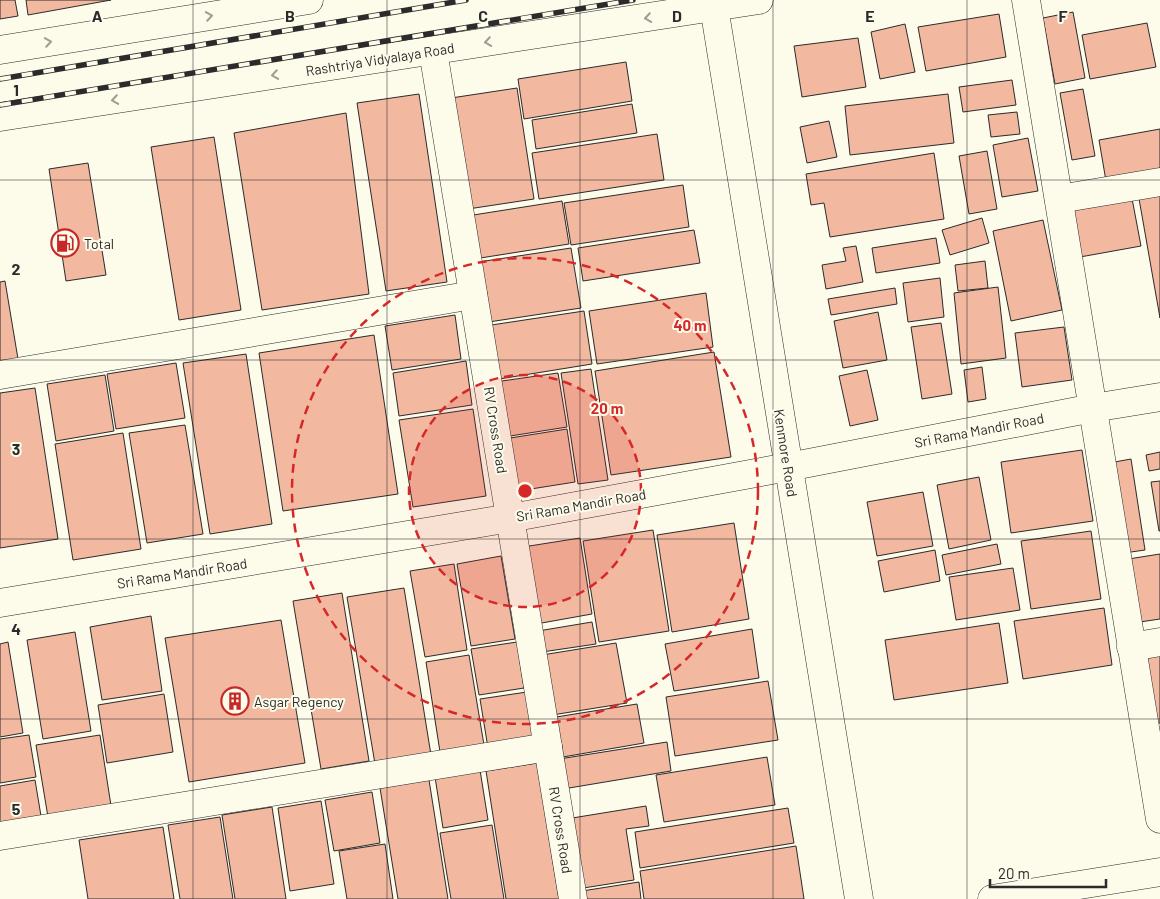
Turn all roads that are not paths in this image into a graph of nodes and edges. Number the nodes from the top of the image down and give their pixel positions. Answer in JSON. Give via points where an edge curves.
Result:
{"nodes":[{"id":1,"x":309,"y":0,"type":"edge"},
{"id":2,"x":759,"y":0,"type":"edge"},
{"id":3,"x":1026,"y":0,"type":"edge"},
{"id":4,"x":714,"y":8,"type":"junction"},
{"id":5,"x":0,"y":50,"type":"edge"},
{"id":6,"x":434,"y":51,"type":"junction"},
{"id":7,"x":0,"y":118,"type":"edge"},
{"id":8,"x":1160,"y":182,"type":"edge"},
{"id":9,"x":1058,"y":199,"type":"junction"},
{"id":10,"x":474,"y":295,"type":"junction"},
{"id":11,"x":0,"y":375,"type":"edge"},
{"id":12,"x":1160,"y":397,"type":"edge"},
{"id":13,"x":1093,"y":408,"type":"junction"},
{"id":14,"x":788,"y":467,"type":"junction"},
{"id":15,"x":510,"y":518,"type":"junction"},
{"id":16,"x":0,"y":603,"type":"edge"},
{"id":17,"x":1160,"y":642,"type":"edge"},
{"id":18,"x":1131,"y":647,"type":"junction"},
{"id":19,"x":548,"y":747,"type":"junction"},
{"id":20,"x":1160,"y":819,"type":"edge"},
{"id":21,"x":0,"y":836,"type":"edge"},
{"id":22,"x":1160,"y":872,"type":"edge"},
{"id":23,"x":573,"y":899,"type":"edge"},
{"id":24,"x":859,"y":899,"type":"edge"},
{"id":25,"x":992,"y":899,"type":"edge"}],
"edges":[{"from":5,"to":1,"type":"street","one_way":true},
{"from":2,"to":4,"type":"street","name":"Rashtriya Vidyalaya Road"},
{"from":3,"to":9,"type":"street"},
{"from":4,"to":6,"type":"street","name":"Rashtriya Vidyalaya Road","one_way":true},
{"from":4,"to":14,"type":"street","name":"Kenmore Road"},
{"from":6,"to":7,"type":"street","name":"Rashtriya Vidyalaya Road","one_way":true},
{"from":6,"to":10,"type":"street","name":"RV Cross Road"},
{"from":8,"to":9,"type":"street"},
{"from":9,"to":13,"type":"street"},
{"from":10,"to":11,"type":"street"},
{"from":10,"to":15,"type":"street","name":"RV Cross Road"},
{"from":12,"to":13,"type":"street","name":"Sri Rama Mandir Road"},
{"from":13,"to":14,"type":"street","name":"Sri Rama Mandir Road"},
{"from":13,"to":18,"type":"street"},
{"from":14,"to":15,"type":"street","name":"Sri Rama Mandir Road"},
{"from":14,"to":24,"type":"street","name":"Kenmore Road"},
{"from":15,"to":16,"type":"street","name":"Sri Rama Mandir Road"},
{"from":15,"to":19,"type":"street","name":"RV Cross Road"},
{"from":17,"to":18,"type":"street"},
{"from":18,"to":20,"type":"street"},
{"from":19,"to":21,"type":"street"},
{"from":19,"to":23,"type":"street","name":"RV Cross Road"},
{"from":22,"to":25,"type":"street"}]}
